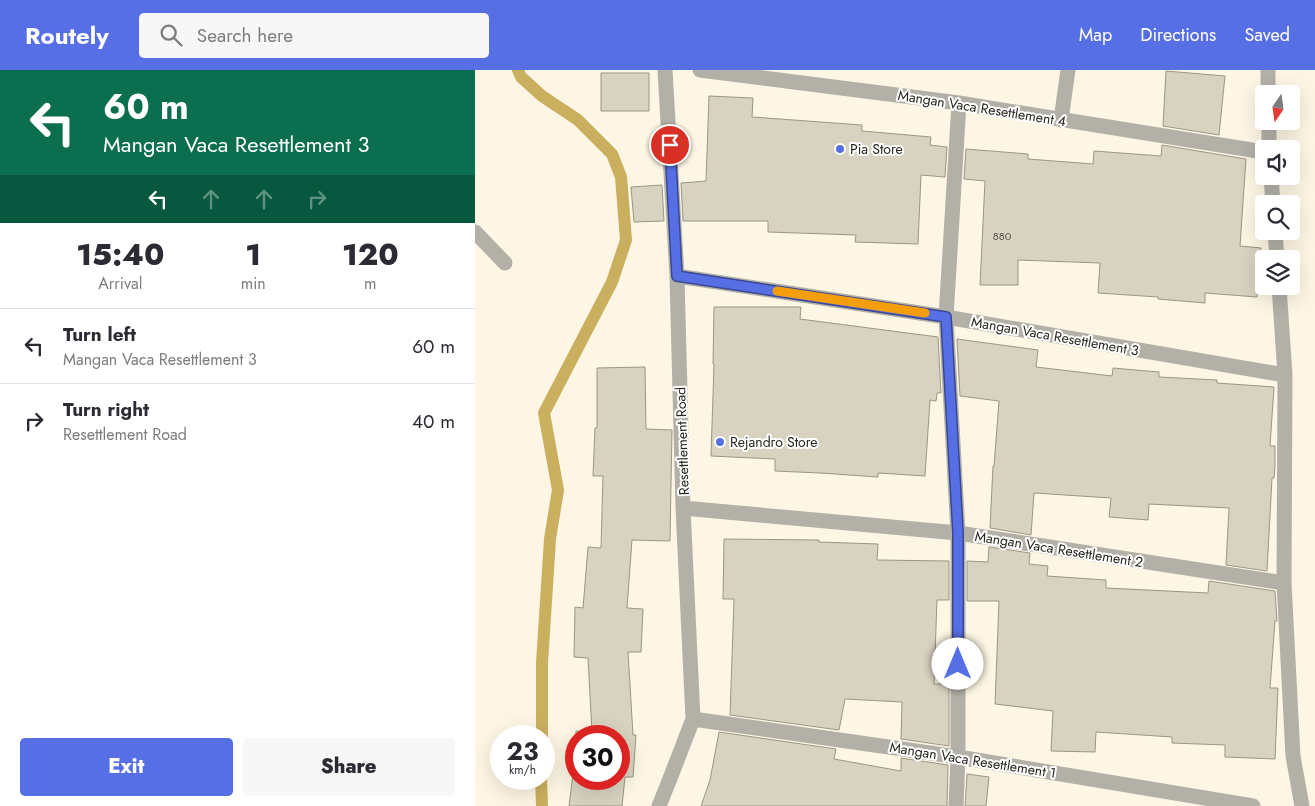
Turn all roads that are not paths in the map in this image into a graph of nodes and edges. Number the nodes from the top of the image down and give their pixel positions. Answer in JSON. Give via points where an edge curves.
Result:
{"nodes":[{"id":1,"x":665,"y":70,"type":"edge"},
{"id":2,"x":700,"y":70,"type":"edge"},
{"id":3,"x":1068,"y":70,"type":"edge"},
{"id":4,"x":1268,"y":70,"type":"edge"},
{"id":5,"x":1268,"y":85,"type":"edge"},
{"id":6,"x":959,"y":103,"type":"junction"},
{"id":7,"x":1061,"y":120,"type":"junction"},
{"id":8,"x":1255,"y":151,"type":"edge"},
{"id":9,"x":475,"y":232,"type":"edge"},
{"id":10,"x":505,"y":262,"type":"dead end"},
{"id":11,"x":677,"y":276,"type":"junction"},
{"id":12,"x":1280,"y":295,"type":"edge"},
{"id":13,"x":946,"y":317,"type":"junction"},
{"id":14,"x":1285,"y":375,"type":"junction"},
{"id":15,"x":683,"y":508,"type":"junction"},
{"id":16,"x":958,"y":533,"type":"junction"},
{"id":17,"x":1284,"y":583,"type":"junction"},
{"id":18,"x":693,"y":719,"type":"junction"},
{"id":19,"x":958,"y":757,"type":"junction"},
{"id":20,"x":659,"y":806,"type":"edge"},
{"id":21,"x":956,"y":806,"type":"edge"},
{"id":22,"x":1253,"y":806,"type":"edge"},
{"id":23,"x":1302,"y":806,"type":"edge"}],
"edges":[{"from":1,"to":11,"type":"street","name":"Resettlement Road"},
{"from":2,"to":6,"type":"street","name":"Mangan Vaca Resettlement 4"},
{"from":3,"to":7,"type":"street"},
{"from":4,"to":5,"type":"street"},
{"from":6,"to":7,"type":"street","name":"Mangan Vaca Resettlement 4"},
{"from":6,"to":13,"type":"street"},
{"from":7,"to":8,"type":"street","name":"Mangan Vaca Resettlement 4"},
{"from":9,"to":10,"type":"street"},
{"from":11,"to":13,"type":"street","name":"Mangan Vaca Resettlement 3"},
{"from":11,"to":15,"type":"street","name":"Resettlement Road"},
{"from":12,"to":14,"type":"street"},
{"from":13,"to":14,"type":"street","name":"Mangan Vaca Resettlement 3"},
{"from":13,"to":16,"type":"street"},
{"from":14,"to":17,"type":"street"},
{"from":15,"to":16,"type":"street","name":"Mangan Vaca Resettlement 2"},
{"from":15,"to":18,"type":"street","name":"Resettlement Road"},
{"from":16,"to":17,"type":"street","name":"Mangan Vaca Resettlement 2"},
{"from":16,"to":19,"type":"street"},
{"from":17,"to":23,"type":"street","via":[[1293,756]]},
{"from":18,"to":19,"type":"street","name":"Mangan Vaca Resettlement 1"},
{"from":18,"to":20,"type":"street","name":"Resettlement Road"},
{"from":19,"to":21,"type":"street"},
{"from":19,"to":22,"type":"street","name":"Mangan Vaca Resettlement 1"}]}
